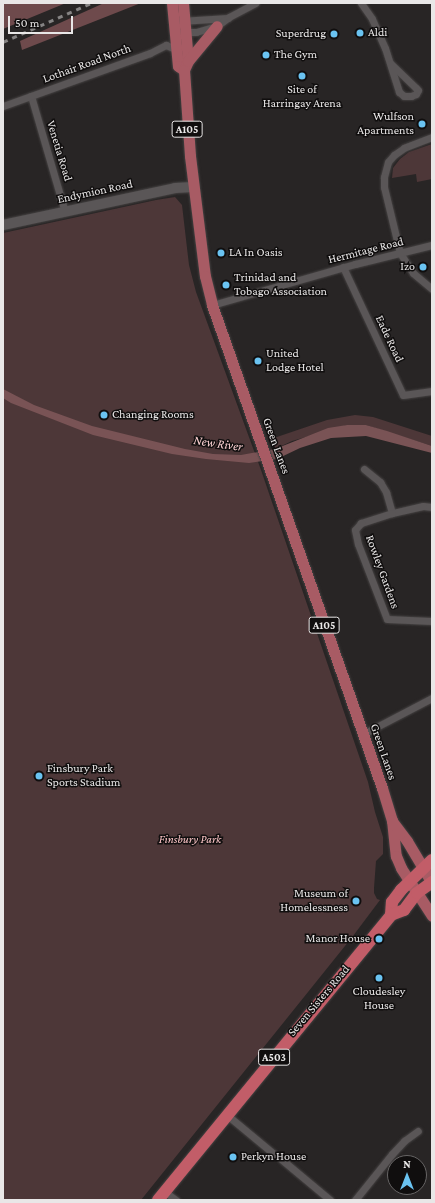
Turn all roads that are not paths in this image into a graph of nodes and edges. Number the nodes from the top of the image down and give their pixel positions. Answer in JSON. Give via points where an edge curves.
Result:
{"nodes":[{"id":1,"x":172,"y":3,"type":"edge"},
{"id":2,"x":183,"y":3,"type":"edge"},
{"id":3,"x":255,"y":3,"type":"edge"},
{"id":4,"x":361,"y":3,"type":"edge"},
{"id":5,"x":229,"y":17,"type":"junction"},
{"id":6,"x":180,"y":21,"type":"junction"},
{"id":7,"x":217,"y":26,"type":"junction"},
{"id":8,"x":181,"y":32,"type":"junction"},
{"id":9,"x":177,"y":50,"type":"junction"},
{"id":10,"x":391,"y":64,"type":"junction"},
{"id":11,"x":186,"y":65,"type":"junction"},
{"id":12,"x":31,"y":96,"type":"junction"},
{"id":13,"x":3,"y":106,"type":"edge"},
{"id":14,"x":432,"y":137,"type":"edge"},
{"id":15,"x":193,"y":187,"type":"junction"},
{"id":16,"x":65,"y":212,"type":"junction"},
{"id":17,"x":3,"y":225,"type":"edge"},
{"id":18,"x":432,"y":245,"type":"edge"},
{"id":19,"x":400,"y":253,"type":"junction"},
{"id":20,"x":343,"y":267,"type":"junction"},
{"id":21,"x":432,"y":289,"type":"edge"},
{"id":22,"x":212,"y":305,"type":"junction"},
{"id":23,"x":432,"y":391,"type":"edge"},
{"id":24,"x":364,"y":469,"type":"dead end"},
{"id":25,"x":432,"y":507,"type":"edge"},
{"id":26,"x":392,"y":513,"type":"junction"},
{"id":27,"x":432,"y":621,"type":"edge"},
{"id":28,"x":432,"y":698,"type":"edge"},
{"id":29,"x":363,"y":734,"type":"junction"},
{"id":30,"x":392,"y":820,"type":"junction"},
{"id":31,"x":427,"y":864,"type":"edge"},
{"id":32,"x":409,"y":881,"type":"junction"},
{"id":33,"x":432,"y":882,"type":"edge"},
{"id":34,"x":417,"y":893,"type":"junction"},
{"id":35,"x":391,"y":915,"type":"junction"},
{"id":36,"x":432,"y":916,"type":"edge"},
{"id":37,"x":227,"y":1115,"type":"junction"},
{"id":38,"x":418,"y":1130,"type":"dead end"},
{"id":39,"x":274,"y":1154,"type":"dead end"},
{"id":40,"x":281,"y":1159,"type":"dead end"},
{"id":41,"x":161,"y":1196,"type":"edge"},
{"id":42,"x":176,"y":1200,"type":"edge"},
{"id":43,"x":330,"y":1200,"type":"edge"},
{"id":44,"x":355,"y":1200,"type":"edge"}],
"edges":[{"from":1,"to":6,"type":"main road","name":"Green Lanes","number":"A105"},
{"from":2,"to":6,"type":"main road","name":"Green Lanes","number":"A105"},
{"from":3,"to":5,"type":"street"},
{"from":4,"to":10,"type":"street","via":[[372,19]]},
{"from":5,"to":6,"type":"street"},
{"from":5,"to":7,"type":"street"},
{"from":6,"to":8,"type":"main road","name":"Green Lanes","number":"A105"},
{"from":7,"to":8,"type":"street","via":[[202,31]]},
{"from":7,"to":11,"type":"main road"},
{"from":8,"to":9,"type":"main road","name":"Green Lanes","number":"A105"},
{"from":8,"to":11,"type":"main road","name":"Green Lanes","number":"A105"},
{"from":9,"to":11,"type":"main road","name":"Green Lanes","number":"A105","via":[[178,66]]},
{"from":9,"to":12,"type":"street","name":"Lothair Road North","via":[[166,45]]},
{"from":10,"to":10,"type":"street","via":[[418,90],[416,94],[404,96],[399,92]]},
{"from":11,"to":15,"type":"main road","name":"Green Lanes","number":"A105"},
{"from":12,"to":13,"type":"street","name":"Lothair Road North"},
{"from":12,"to":16,"type":"street","name":"Venetia Road"},
{"from":14,"to":19,"type":"street","via":[[404,148],[394,155],[385,170],[384,187]]},
{"from":15,"to":16,"type":"main road","name":"Endymion Road","via":[[175,188]]},
{"from":15,"to":22,"type":"main road","name":"Green Lanes","number":"A105","via":[[205,276]]},
{"from":16,"to":17,"type":"main road","name":"Endymion Road"},
{"from":18,"to":19,"type":"street","name":"Hermitage Road"},
{"from":19,"to":20,"type":"street","name":"Hermitage Road"},
{"from":19,"to":21,"type":"street","via":[[412,273]]},
{"from":20,"to":22,"type":"street","name":"Hermitage Road"},
{"from":20,"to":23,"type":"street","name":"Eade Road","via":[[403,394]]},
{"from":22,"to":29,"type":"main road","name":"Green Lanes","number":"A105"},
{"from":24,"to":26,"type":"street","via":[[380,482]]},
{"from":25,"to":26,"type":"street","name":"Rowley Gardens","via":[[423,506]]},
{"from":26,"to":27,"type":"street","name":"Rowley Gardens","via":[[360,523],[355,530],[358,544],[387,619]]},
{"from":28,"to":29,"type":"street"},
{"from":29,"to":30,"type":"main road","name":"Green Lanes","number":"A105"},
{"from":30,"to":31,"type":"main road","name":"Green Lanes","number":"A105"},
{"from":30,"to":32,"type":"main road","name":"Green Lanes","number":"A105","via":[[396,856]]},
{"from":31,"to":32,"type":"highway","name":"Seven Sisters Road","number":"A503"},
{"from":31,"to":33,"type":"main road","name":"Green Lanes","number":"A105"},
{"from":32,"to":34,"type":"main road","name":"Green Lanes","number":"A105"},
{"from":32,"to":35,"type":"highway","name":"Seven Sisters Road","number":"A503","via":[[392,902]]},
{"from":33,"to":34,"type":"highway","name":"Seven Sisters Road","number":"A503"},
{"from":34,"to":35,"type":"highway","name":"Seven Sisters Road","number":"A503","via":[[404,910]]},
{"from":34,"to":36,"type":"main road","name":"Green Lanes","number":"A105"},
{"from":35,"to":37,"type":"highway","name":"Seven Sisters Road","number":"A503"},
{"from":37,"to":39,"type":"street"},
{"from":37,"to":41,"type":"highway","name":"Seven Sisters Road","number":"A503"},
{"from":38,"to":44,"type":"street","via":[[392,1154]]},
{"from":40,"to":43,"type":"street"},
{"from":41,"to":42,"type":"street"}]}
